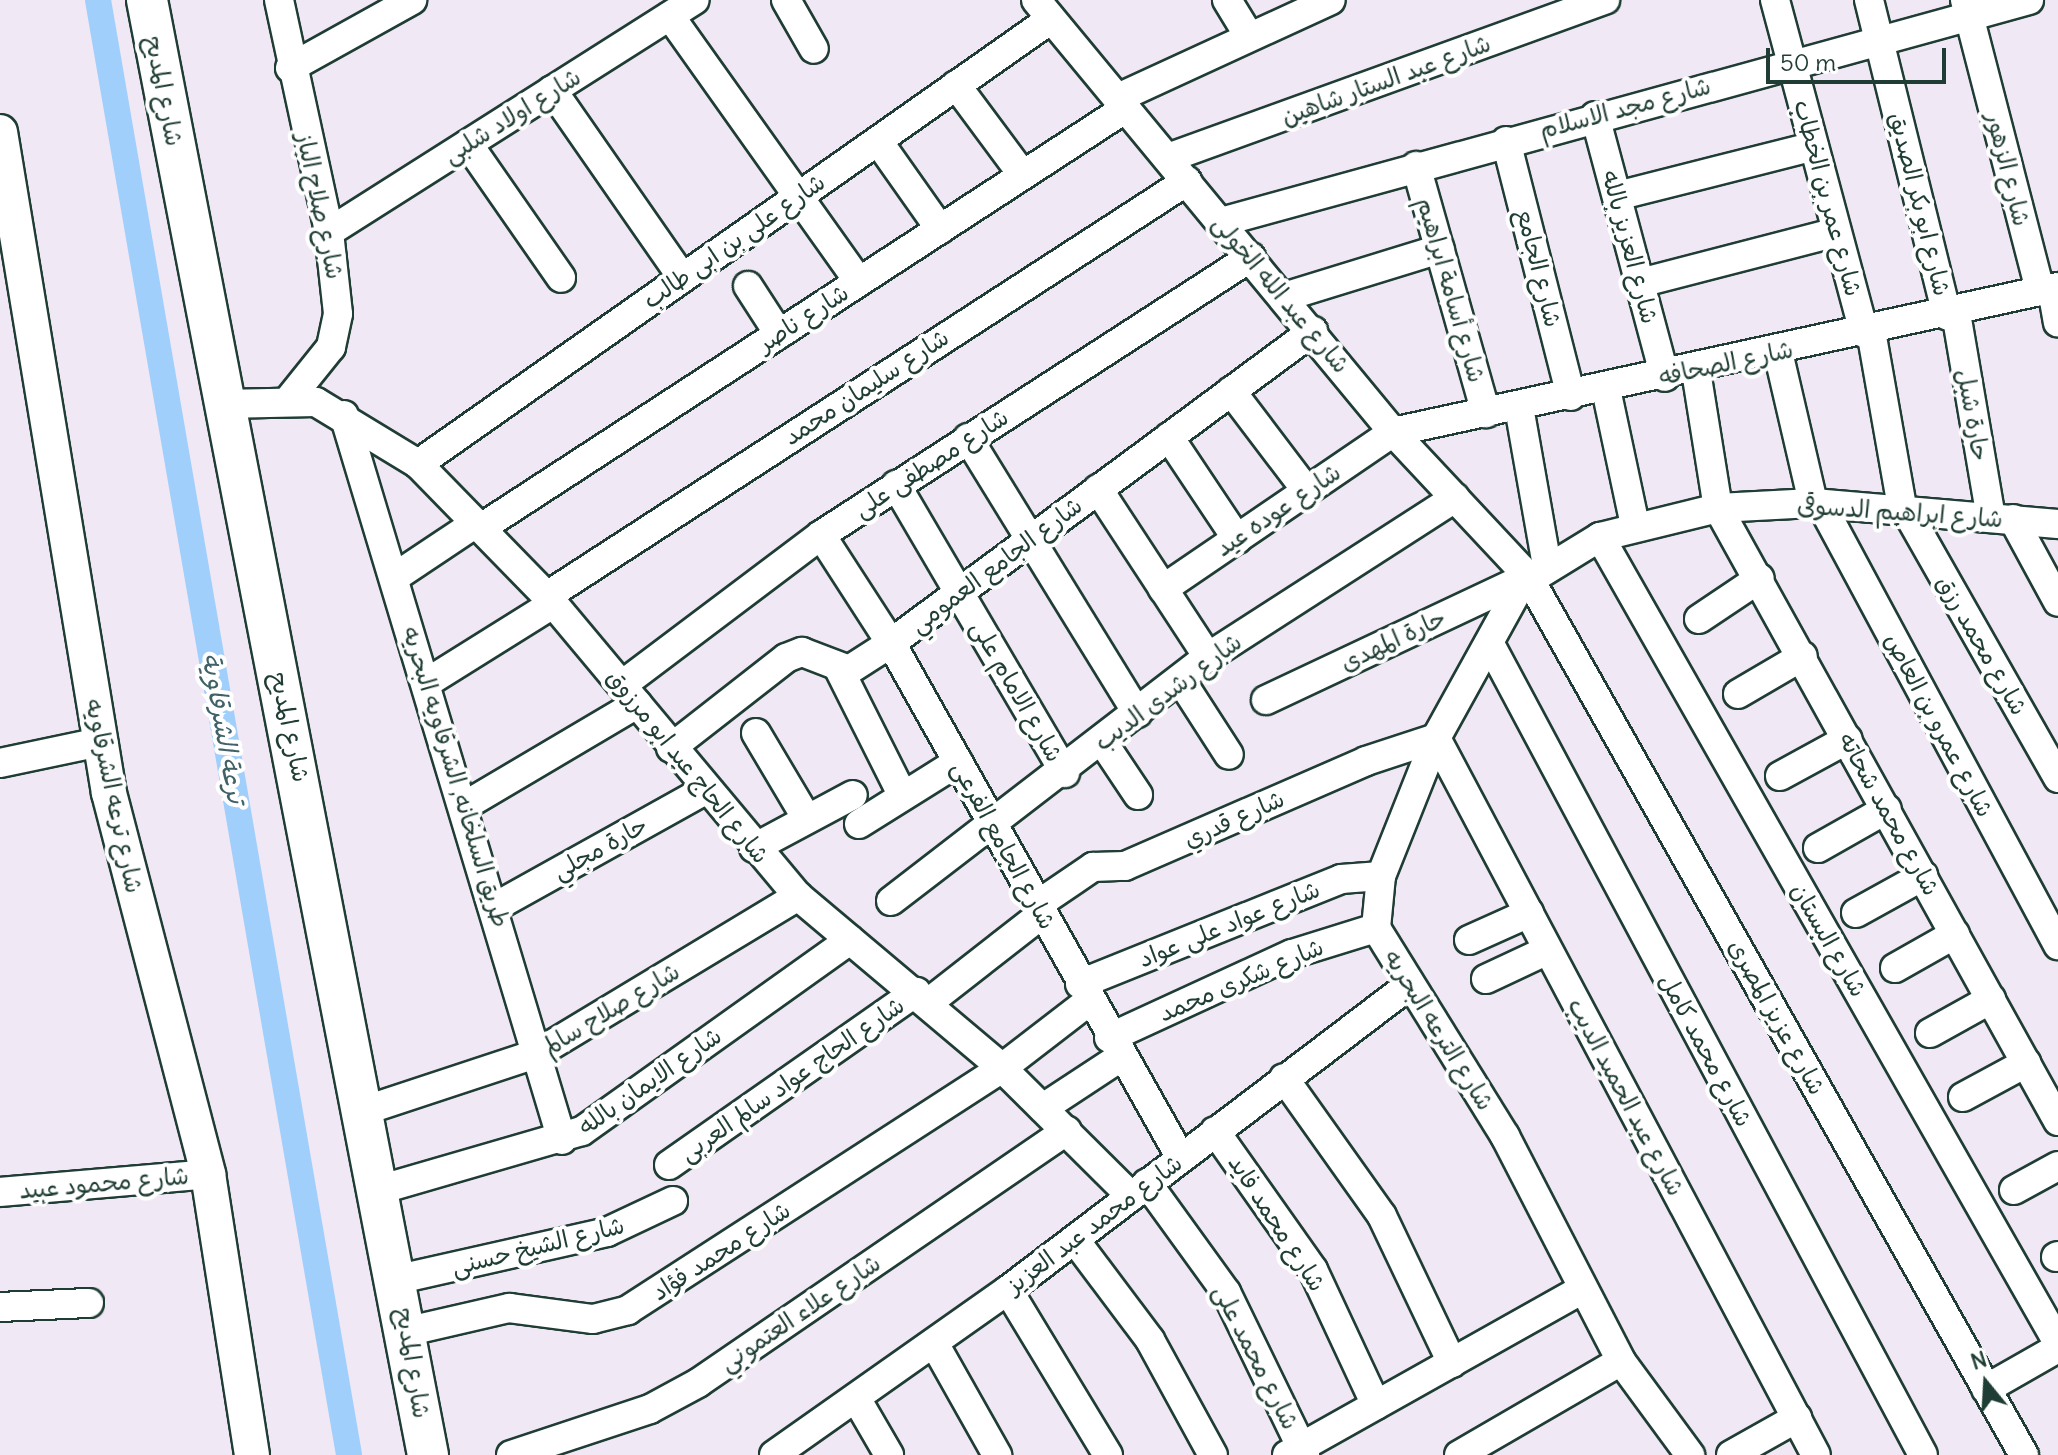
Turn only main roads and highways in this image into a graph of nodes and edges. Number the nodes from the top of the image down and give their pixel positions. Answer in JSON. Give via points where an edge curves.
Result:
{"nodes":[{"id":1,"x":147,"y":0,"type":"edge"},
{"id":2,"x":428,"y":1455,"type":"edge"}],
"edges":[{"from":1,"to":2,"type":"main road","name":"شارع المديح","via":[[382,1189]]}]}
